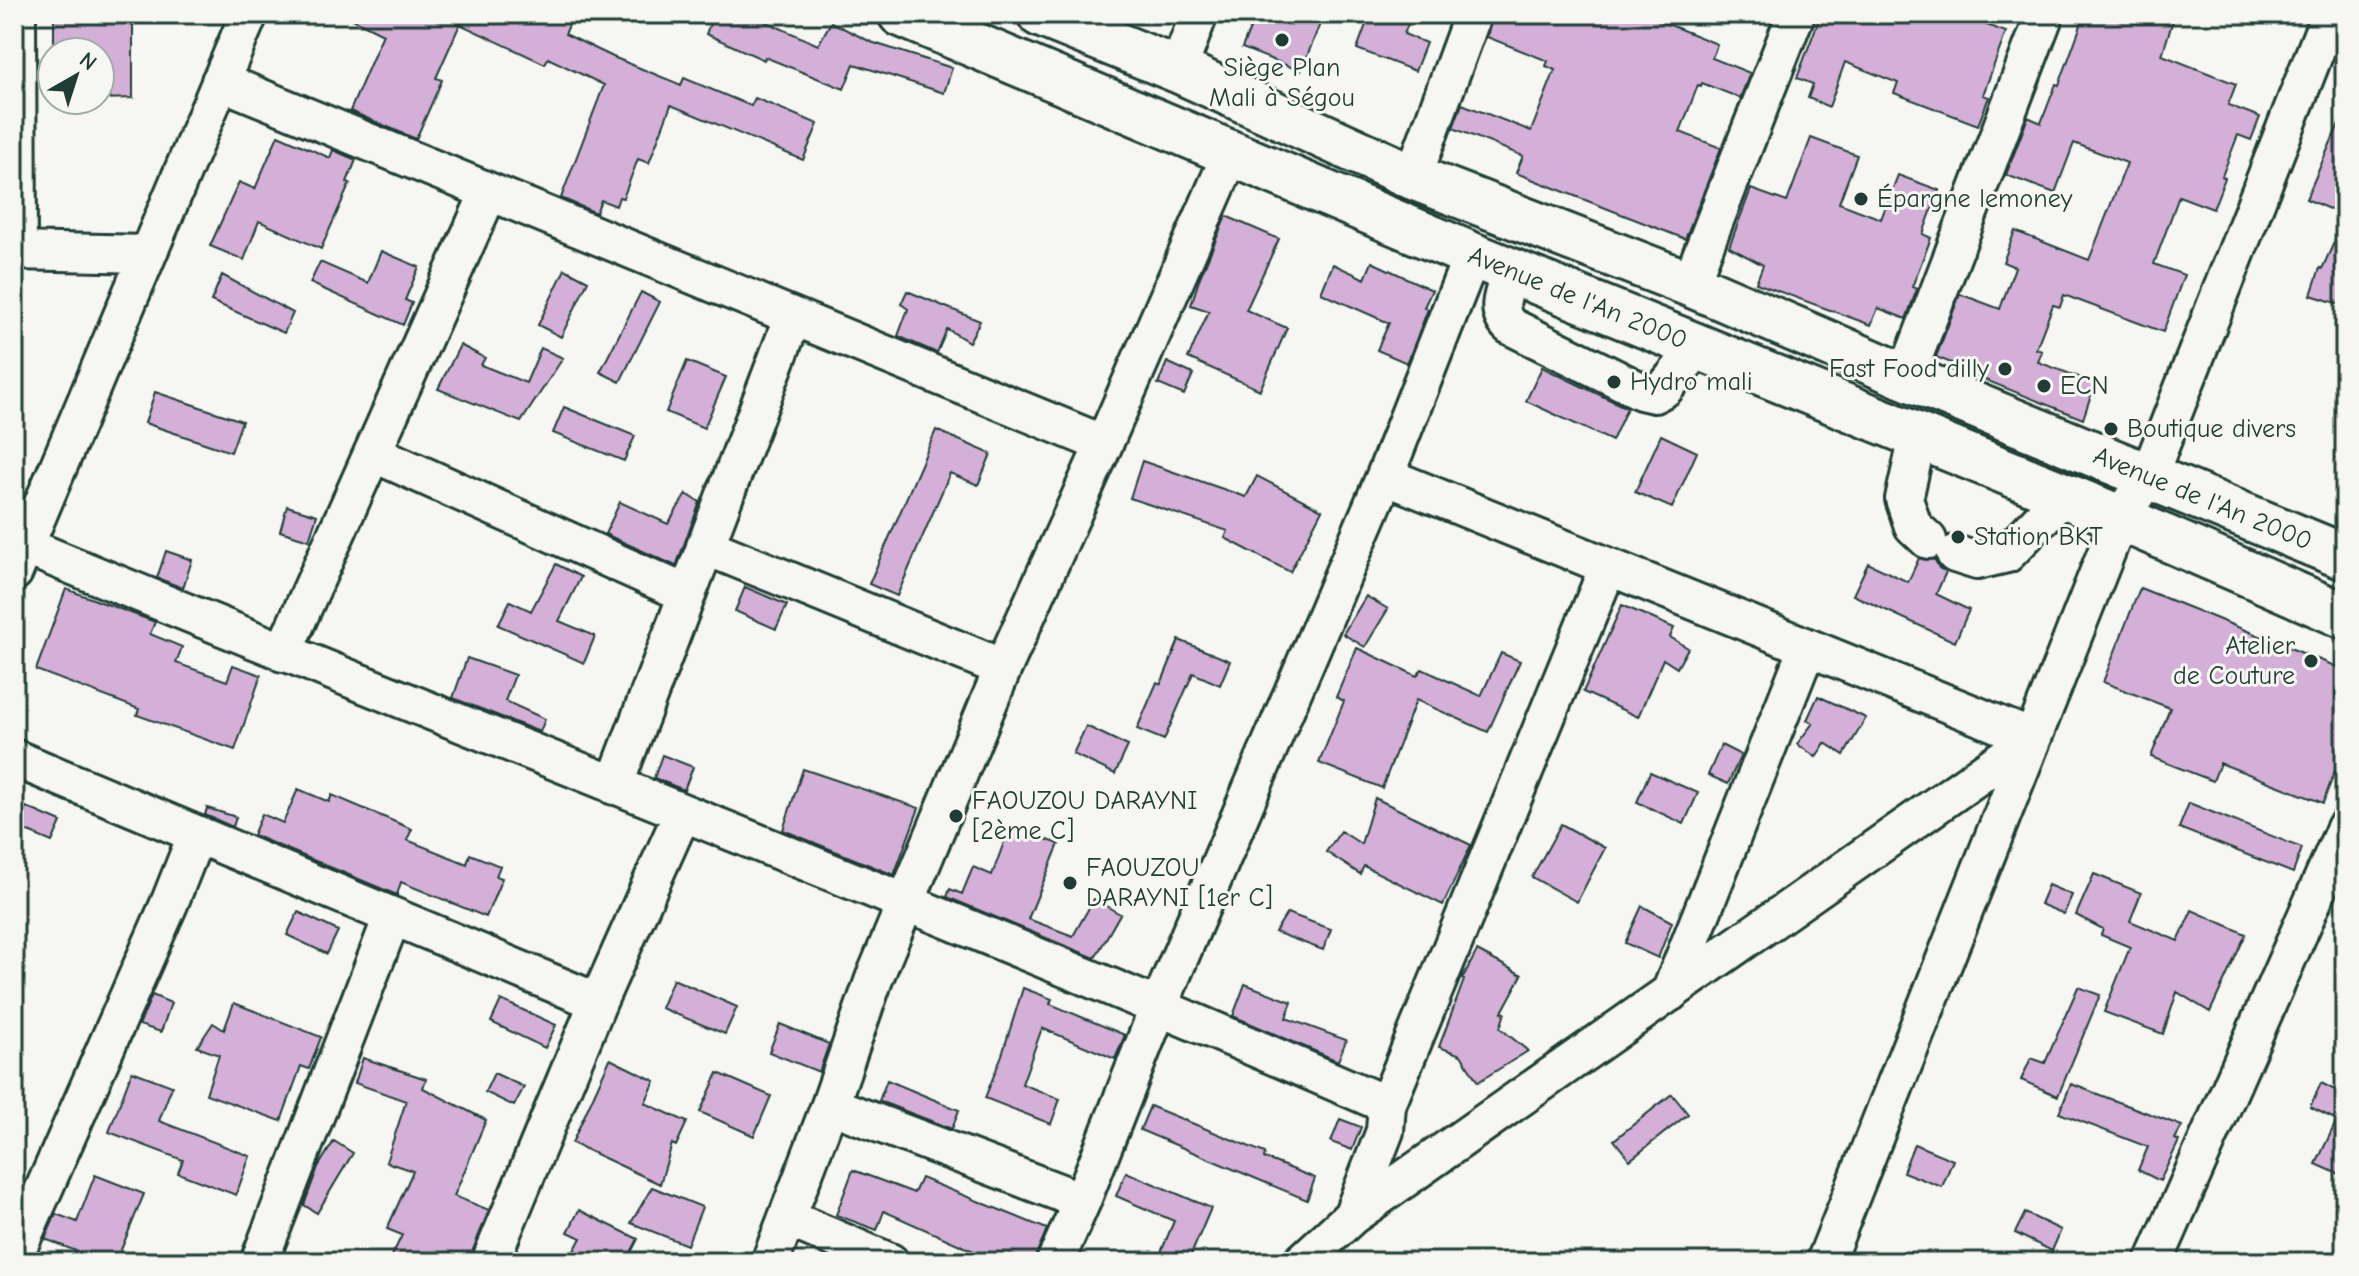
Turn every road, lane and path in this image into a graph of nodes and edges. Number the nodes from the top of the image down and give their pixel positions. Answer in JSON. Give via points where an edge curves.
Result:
{"nodes":[{"id":1,"x":17,"y":14,"type":"edge"},
{"id":2,"x":249,"y":14,"type":"edge"},
{"id":3,"x":901,"y":14,"type":"edge"},
{"id":4,"x":1040,"y":14,"type":"edge"},
{"id":5,"x":1199,"y":14,"type":"edge"},
{"id":6,"x":1473,"y":14,"type":"edge"},
{"id":7,"x":2045,"y":14,"type":"edge"},
{"id":8,"x":2330,"y":14,"type":"edge"},
{"id":9,"x":1785,"y":18,"type":"edge"},
{"id":10,"x":1178,"y":70,"type":"junction"},
{"id":11,"x":220,"y":81,"type":"junction"},
{"id":12,"x":1231,"y":153,"type":"junction"},
{"id":13,"x":1413,"y":177,"type":"junction"},
{"id":14,"x":489,"y":192,"type":"junction"},
{"id":15,"x":16,"y":251,"type":"edge"},
{"id":16,"x":148,"y":254,"type":"junction"},
{"id":17,"x":1491,"y":263,"type":"junction"},
{"id":18,"x":1690,"y":284,"type":"junction"},
{"id":19,"x":793,"y":317,"type":"junction"},
{"id":20,"x":1698,"y":347,"type":"junction"},
{"id":21,"x":1906,"y":377,"type":"junction"},
{"id":22,"x":1918,"y":437,"type":"junction"},
{"id":23,"x":1104,"y":444,"type":"junction"},
{"id":24,"x":373,"y":453,"type":"junction"},
{"id":25,"x":2149,"y":475,"type":"junction"},
{"id":26,"x":1385,"y":476,"type":"junction"},
{"id":27,"x":2063,"y":496,"type":"junction"},
{"id":28,"x":2120,"y":518,"type":"junction"},
{"id":29,"x":705,"y":546,"type":"junction"},
{"id":30,"x":2345,"y":557,"type":"edge"},
{"id":31,"x":20,"y":559,"type":"edge"},
{"id":32,"x":1608,"y":567,"type":"junction"},
{"id":33,"x":687,"y":594,"type":"junction"},
{"id":34,"x":2345,"y":616,"type":"edge"},
{"id":35,"x":1807,"y":648,"type":"junction"},
{"id":36,"x":283,"y":653,"type":"junction"},
{"id":37,"x":1003,"y":668,"type":"junction"},
{"id":38,"x":2032,"y":738,"type":"junction"},
{"id":39,"x":14,"y":758,"type":"edge"},
{"id":40,"x":614,"y":786,"type":"junction"},
{"id":41,"x":682,"y":814,"type":"junction"},
{"id":42,"x":2345,"y":828,"type":"edge"},
{"id":43,"x":196,"y":836,"type":"junction"},
{"id":44,"x":906,"y":904,"type":"junction"},
{"id":45,"x":392,"y":917,"type":"junction"},
{"id":46,"x":1670,"y":993,"type":"junction"},
{"id":47,"x":598,"y":1002,"type":"junction"},
{"id":48,"x":1159,"y":1006,"type":"junction"},
{"id":49,"x":830,"y":1105,"type":"junction"},
{"id":50,"x":1387,"y":1105,"type":"junction"},
{"id":51,"x":1082,"y":1201,"type":"junction"},
{"id":52,"x":1352,"y":1216,"type":"junction"},
{"id":53,"x":787,"y":1218,"type":"junction"},
{"id":54,"x":14,"y":1257,"type":"edge"},
{"id":55,"x":259,"y":1262,"type":"edge"},
{"id":56,"x":490,"y":1262,"type":"edge"},
{"id":57,"x":770,"y":1262,"type":"edge"},
{"id":58,"x":890,"y":1262,"type":"edge"},
{"id":59,"x":1055,"y":1262,"type":"edge"},
{"id":60,"x":1302,"y":1262,"type":"edge"},
{"id":61,"x":1825,"y":1262,"type":"edge"},
{"id":62,"x":2154,"y":1262,"type":"edge"}],
"edges":[{"from":1,"to":15,"type":"street"},
{"from":2,"to":11,"type":"street"},
{"from":3,"to":12,"type":"main road","name":"Avenue de l'An 2000"},
{"from":4,"to":10,"type":"main road","name":"Avenue de l'An 2000"},
{"from":5,"to":10,"type":"street"},
{"from":6,"to":13,"type":"street"},
{"from":7,"to":21,"type":"street"},
{"from":8,"to":25,"type":"street"},
{"from":9,"to":18,"type":"street"},
{"from":10,"to":13,"type":"main road","name":"Avenue de l'An 2000"},
{"from":11,"to":14,"type":"street"},
{"from":11,"to":16,"type":"street"},
{"from":12,"to":17,"type":"main road","name":"Avenue de l'An 2000"},
{"from":12,"to":23,"type":"street"},
{"from":13,"to":18,"type":"main road","name":"Avenue de l'An 2000"},
{"from":14,"to":19,"type":"street"},
{"from":14,"to":24,"type":"street"},
{"from":15,"to":16,"type":"street"},
{"from":16,"to":31,"type":"street"},
{"from":17,"to":20,"type":"main road","name":"Avenue de l'An 2000"},
{"from":17,"to":20,"type":"street","via":[[1502,318],[1510,326],[1641,391],[1654,394],[1665,388]]},
{"from":17,"to":26,"type":"street"},
{"from":18,"to":21,"type":"main road","name":"Avenue de l'An 2000"},
{"from":19,"to":23,"type":"street"},
{"from":19,"to":29,"type":"street"},
{"from":20,"to":22,"type":"main road","name":"Avenue de l'An 2000"},
{"from":21,"to":25,"type":"main road","name":"Avenue de l'An 2000"},
{"from":22,"to":27,"type":"main road","name":"Avenue de l'An 2000"},
{"from":22,"to":27,"type":"street","via":[[1904,499],[1913,526],[1941,547],[1977,561],[2007,554]]},
{"from":23,"to":37,"type":"street"},
{"from":24,"to":33,"type":"street"},
{"from":24,"to":36,"type":"street"},
{"from":25,"to":28,"type":"street"},
{"from":25,"to":30,"type":"main road","name":"Avenue de l'An 2000"},
{"from":26,"to":32,"type":"street"},
{"from":26,"to":48,"type":"street"},
{"from":27,"to":28,"type":"main road","name":"Avenue de l'An 2000"},
{"from":28,"to":34,"type":"main road","name":"Avenue de l'An 2000"},
{"from":28,"to":38,"type":"street"},
{"from":29,"to":33,"type":"street"},
{"from":29,"to":37,"type":"street"},
{"from":31,"to":36,"type":"street"},
{"from":32,"to":35,"type":"street"},
{"from":32,"to":50,"type":"street"},
{"from":33,"to":40,"type":"street"},
{"from":35,"to":38,"type":"street"},
{"from":35,"to":46,"type":"street"},
{"from":36,"to":40,"type":"street"},
{"from":37,"to":44,"type":"street"},
{"from":38,"to":46,"type":"street"},
{"from":38,"to":61,"type":"street"},
{"from":39,"to":43,"type":"street"},
{"from":40,"to":41,"type":"street"},
{"from":41,"to":44,"type":"street"},
{"from":41,"to":47,"type":"street"},
{"from":42,"to":62,"type":"street"},
{"from":43,"to":45,"type":"street"},
{"from":43,"to":54,"type":"street"},
{"from":44,"to":48,"type":"street"},
{"from":44,"to":49,"type":"street"},
{"from":45,"to":47,"type":"street"},
{"from":45,"to":55,"type":"street"},
{"from":46,"to":52,"type":"street"},
{"from":47,"to":56,"type":"street"},
{"from":48,"to":50,"type":"street"},
{"from":48,"to":51,"type":"street"},
{"from":49,"to":51,"type":"street"},
{"from":49,"to":53,"type":"street"},
{"from":50,"to":52,"type":"street","via":[[1385,1131]]},
{"from":51,"to":59,"type":"street"},
{"from":52,"to":60,"type":"street"},
{"from":53,"to":57,"type":"street"},
{"from":53,"to":58,"type":"street"}]}
